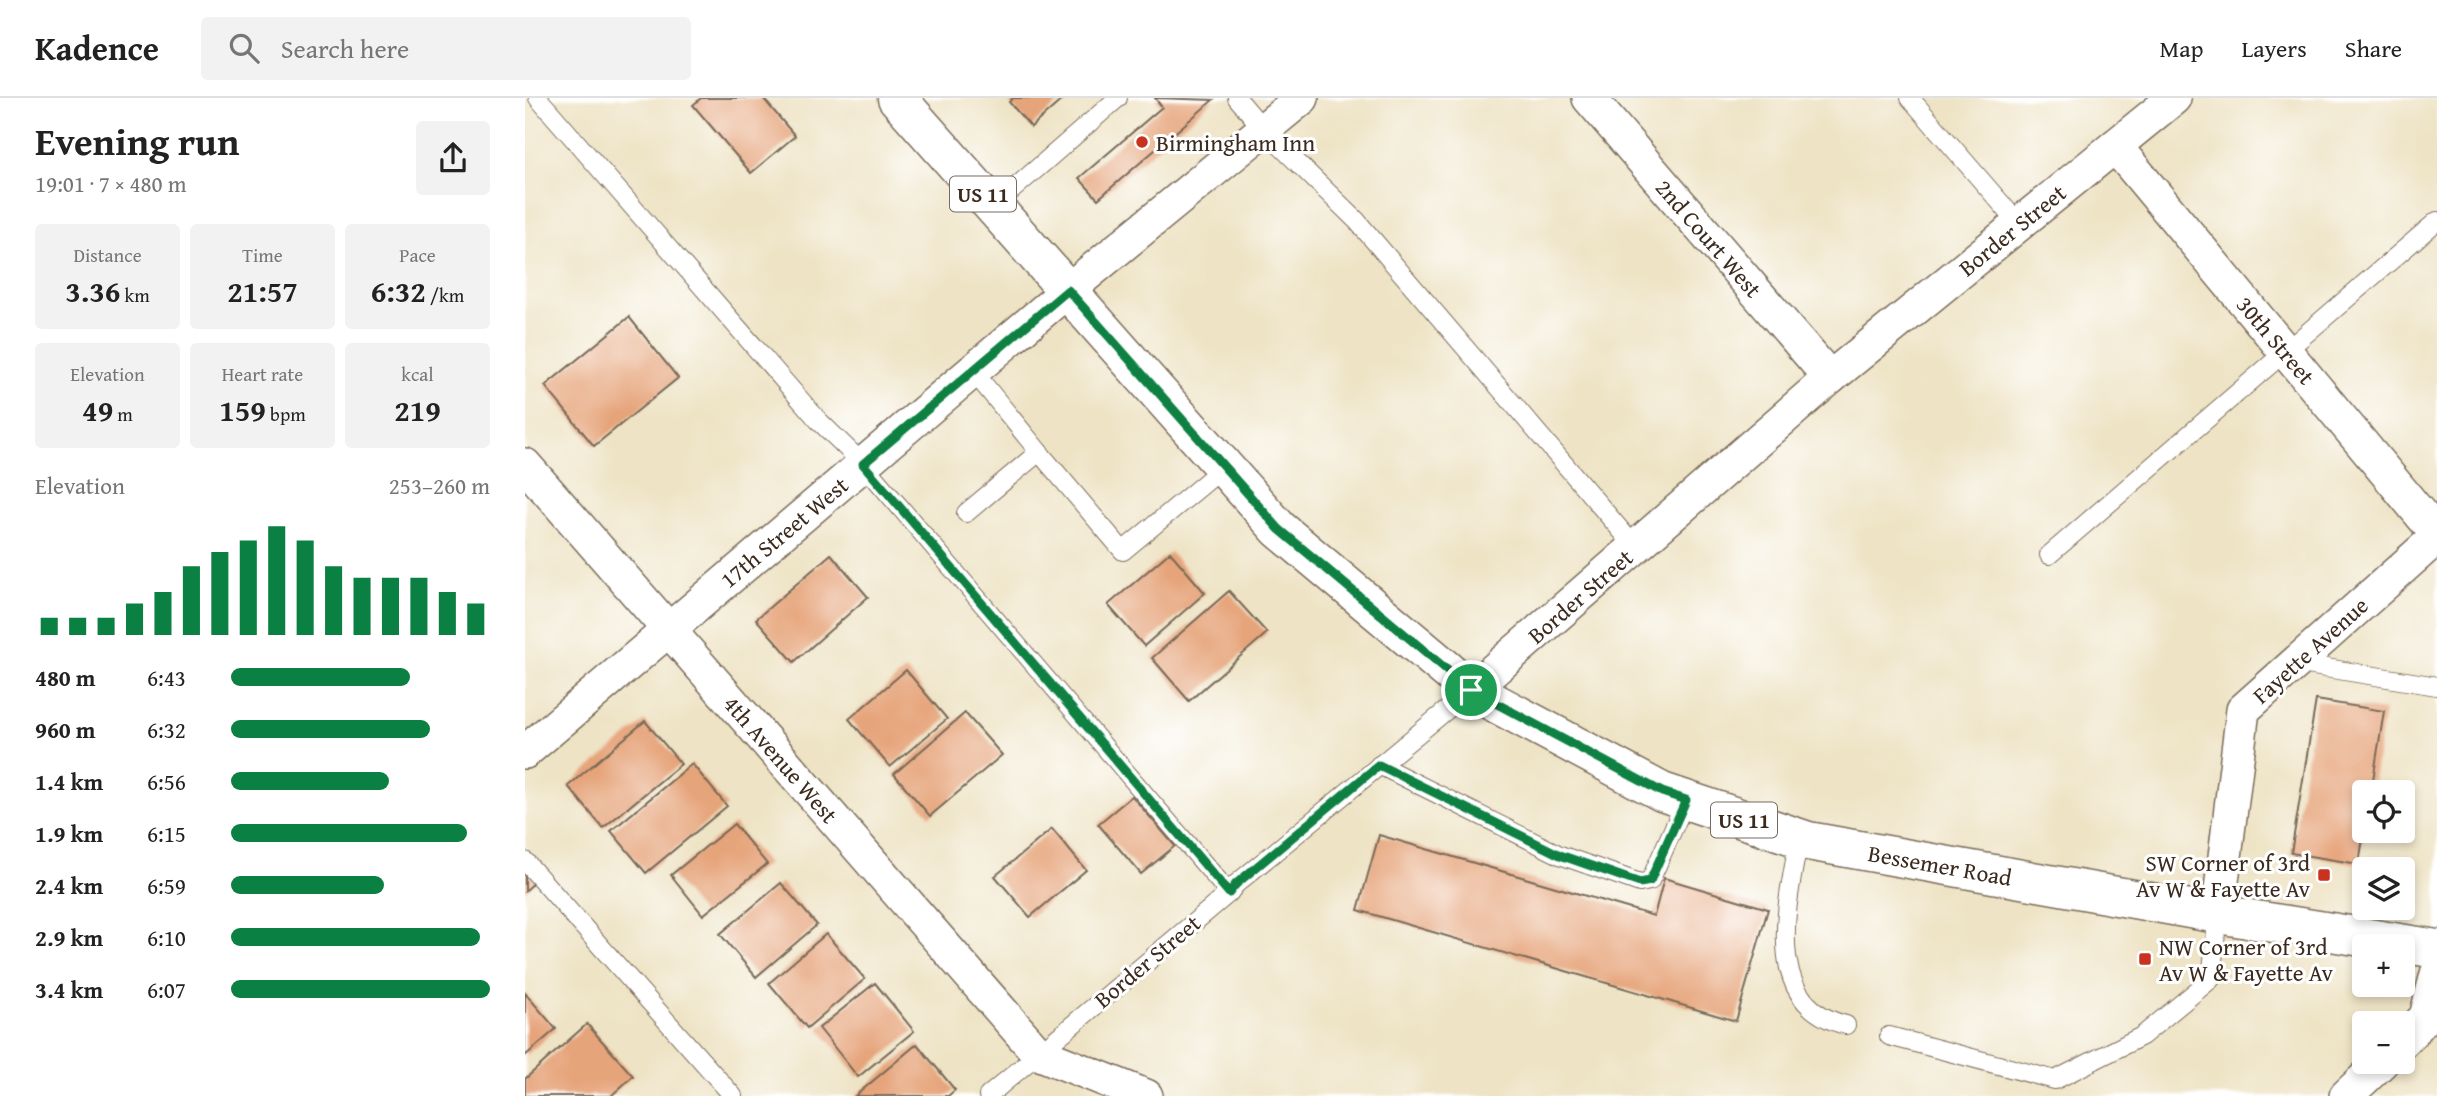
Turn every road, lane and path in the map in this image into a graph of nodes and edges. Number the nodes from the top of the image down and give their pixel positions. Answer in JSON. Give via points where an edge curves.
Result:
{"nodes":[{"id":1,"x":538,"y":98,"type":"edge"},
{"id":2,"x":897,"y":98,"type":"edge"},
{"id":3,"x":1118,"y":98,"type":"edge"},
{"id":4,"x":1237,"y":98,"type":"edge"},
{"id":5,"x":1302,"y":98,"type":"edge"},
{"id":6,"x":1589,"y":98,"type":"edge"},
{"id":7,"x":1910,"y":98,"type":"edge"},
{"id":8,"x":2174,"y":98,"type":"edge"},
{"id":9,"x":1265,"y":131,"type":"junction"},
{"id":10,"x":2115,"y":146,"type":"junction"},
{"id":11,"x":993,"y":206,"type":"junction"},
{"id":12,"x":2437,"y":221,"type":"edge"},
{"id":13,"x":2019,"y":224,"type":"junction"},
{"id":14,"x":1068,"y":290,"type":"junction"},
{"id":15,"x":2286,"y":352,"type":"junction"},
{"id":16,"x":973,"y":371,"type":"junction"},
{"id":17,"x":1830,"y":378,"type":"junction"},
{"id":18,"x":1039,"y":452,"type":"junction"},
{"id":19,"x":863,"y":464,"type":"junction"},
{"id":20,"x":525,"y":465,"type":"edge"},
{"id":21,"x":1224,"y":467,"type":"junction"},
{"id":22,"x":967,"y":513,"type":"dead end"},
{"id":23,"x":2437,"y":535,"type":"edge"},
{"id":24,"x":1636,"y":548,"type":"junction"},
{"id":25,"x":2049,"y":555,"type":"dead end"},
{"id":26,"x":668,"y":630,"type":"junction"},
{"id":27,"x":2292,"y":663,"type":"junction"},
{"id":28,"x":2437,"y":687,"type":"edge"},
{"id":29,"x":1471,"y":690,"type":"junction"},
{"id":30,"x":525,"y":752,"type":"edge"},
{"id":31,"x":1379,"y":765,"type":"junction"},
{"id":32,"x":1686,"y":800,"type":"junction"},
{"id":33,"x":1799,"y":838,"type":"junction"},
{"id":34,"x":525,"y":861,"type":"edge"},
{"id":35,"x":1229,"y":893,"type":"junction"},
{"id":36,"x":2218,"y":914,"type":"junction"},
{"id":37,"x":2437,"y":948,"type":"edge"},
{"id":38,"x":2437,"y":974,"type":"edge"},
{"id":39,"x":1846,"y":1025,"type":"dead end"},
{"id":40,"x":2415,"y":1028,"type":"edge"},
{"id":41,"x":1889,"y":1036,"type":"dead end"},
{"id":42,"x":1038,"y":1053,"type":"junction"},
{"id":43,"x":733,"y":1096,"type":"edge"},
{"id":44,"x":988,"y":1096,"type":"edge"},
{"id":45,"x":1146,"y":1096,"type":"edge"}],
"edges":[{"from":1,"to":19,"type":"lane","via":[[818,420]]},
{"from":2,"to":11,"type":"main road","number":"US 11"},
{"from":3,"to":11,"type":"lane"},
{"from":4,"to":9,"type":"lane"},
{"from":5,"to":9,"type":"street","name":"17th Street West"},
{"from":6,"to":17,"type":"street","name":"2nd Court West"},
{"from":7,"to":13,"type":"lane"},
{"from":8,"to":10,"type":"street","name":"Border Street"},
{"from":9,"to":14,"type":"street","name":"17th Street West"},
{"from":9,"to":24,"type":"lane","via":[[1357,221]]},
{"from":10,"to":13,"type":"street","name":"Border Street"},
{"from":10,"to":15,"type":"street","name":"30th Street"},
{"from":11,"to":14,"type":"main road","number":"US 11"},
{"from":12,"to":15,"type":"lane"},
{"from":13,"to":17,"type":"street","name":"Border Street"},
{"from":14,"to":16,"type":"street","name":"17th Street West"},
{"from":14,"to":21,"type":"main road","number":"US 11"},
{"from":15,"to":23,"type":"street","name":"30th Street"},
{"from":15,"to":25,"type":"lane"},
{"from":16,"to":18,"type":"lane"},
{"from":16,"to":19,"type":"street","name":"17th Street West"},
{"from":17,"to":24,"type":"street","name":"Border Street"},
{"from":18,"to":21,"type":"lane","via":[[1123,551]]},
{"from":18,"to":22,"type":"lane"},
{"from":19,"to":26,"type":"street","name":"17th Street West"},
{"from":19,"to":35,"type":"lane"},
{"from":20,"to":26,"type":"street","name":"4th Avenue West"},
{"from":21,"to":29,"type":"main road","number":"US 11","via":[[1279,529]]},
{"from":23,"to":27,"type":"street","name":"Fayette Avenue"},
{"from":24,"to":29,"type":"street","name":"Border Street"},
{"from":26,"to":30,"type":"street","name":"17th Street West"},
{"from":26,"to":42,"type":"street","name":"4th Avenue West"},
{"from":27,"to":28,"type":"lane"},
{"from":27,"to":36,"type":"street","name":"Fayette Avenue","via":[[2243,710]]},
{"from":29,"to":31,"type":"lane","name":"Border Street"},
{"from":29,"to":32,"type":"main road","name":"Bessemer Road","number":"US 11","via":[[1662,792]]},
{"from":31,"to":32,"type":"lane","via":[[1560,855],[1640,883],[1650,881]]},
{"from":31,"to":35,"type":"lane","name":"Border Street"},
{"from":32,"to":33,"type":"main road","name":"Bessemer Road","number":"US 11"},
{"from":33,"to":36,"type":"main road","name":"Bessemer Road","number":"US 11"},
{"from":33,"to":39,"type":"lane","via":[[1784,928],[1787,957],[1798,996],[1812,1013]]},
{"from":34,"to":43,"type":"lane"},
{"from":35,"to":42,"type":"lane","name":"Border Street"},
{"from":36,"to":37,"type":"main road","name":"Bessemer Road","number":"US 11"},
{"from":36,"to":41,"type":"lane","via":[[2211,979],[2143,1036],[2055,1080]]},
{"from":38,"to":40,"type":"street","via":[[2426,1017]]},
{"from":42,"to":44,"type":"lane","name":"Border Street"},
{"from":42,"to":45,"type":"street"}]}
